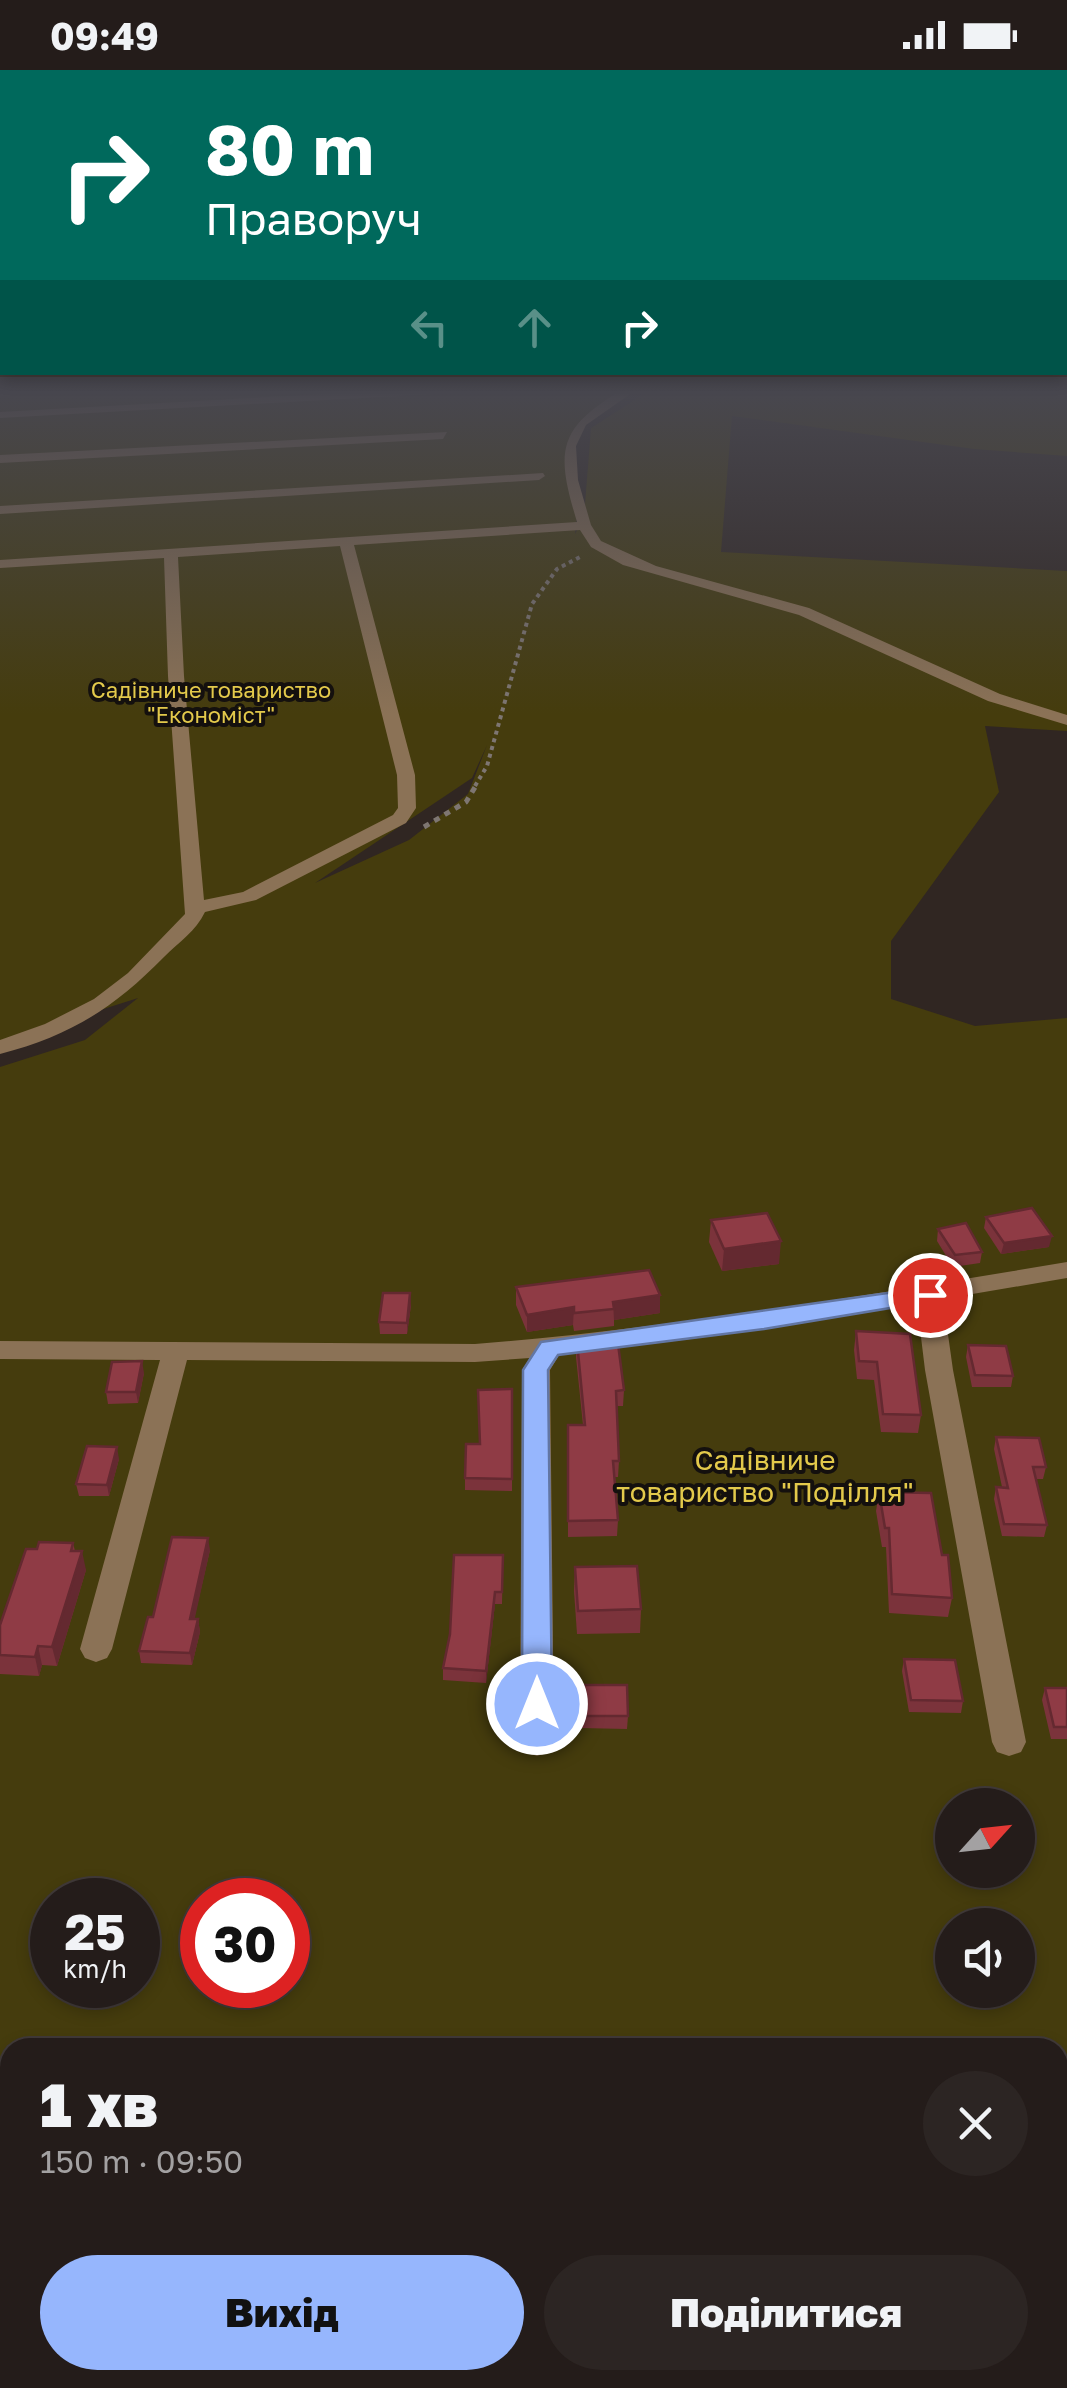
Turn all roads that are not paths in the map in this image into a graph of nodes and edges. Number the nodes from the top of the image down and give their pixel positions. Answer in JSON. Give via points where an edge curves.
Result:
{"nodes":[{"id":1,"x":187,"y":498,"type":"edge"},
{"id":2,"x":576,"y":498,"type":"edge"},
{"id":3,"x":0,"y":510,"type":"edge"},
{"id":4,"x":585,"y":526,"type":"junction"},
{"id":5,"x":346,"y":541,"type":"junction"},
{"id":6,"x":171,"y":552,"type":"junction"},
{"id":7,"x":0,"y":564,"type":"edge"},
{"id":8,"x":1067,"y":720,"type":"edge"},
{"id":9,"x":195,"y":908,"type":"junction"},
{"id":10,"x":0,"y":1047,"type":"edge"},
{"id":11,"x":1067,"y":1270,"type":"edge"},
{"id":12,"x":930,"y":1295,"type":"junction"},
{"id":13,"x":550,"y":1348,"type":"junction"},
{"id":14,"x":0,"y":1350,"type":"edge"},
{"id":15,"x":176,"y":1352,"type":"junction"},
{"id":16,"x":96,"y":1649,"type":"dead end"},
{"id":17,"x":537,"y":1742,"type":"dead end"},
{"id":18,"x":1009,"y":1742,"type":"dead end"}],
"edges":[{"from":1,"to":3,"type":"street"},
{"from":2,"to":4,"type":"street"},
{"from":4,"to":5,"type":"street"},
{"from":4,"to":8,"type":"street","via":[[611,554],[799,610],[986,695]]},
{"from":5,"to":6,"type":"street"},
{"from":5,"to":9,"type":"street","via":[[406,775],[407,808],[400,820],[249,896]]},
{"from":6,"to":7,"type":"street"},
{"from":6,"to":9,"type":"street"},
{"from":9,"to":10,"type":"street","via":[[181,935],[96,1007]]},
{"from":11,"to":12,"type":"street"},
{"from":12,"to":13,"type":"street"},
{"from":12,"to":18,"type":"street"},
{"from":13,"to":15,"type":"street"},
{"from":13,"to":17,"type":"street","via":[[536,1370]]},
{"from":14,"to":15,"type":"street"},
{"from":15,"to":16,"type":"street"}]}
